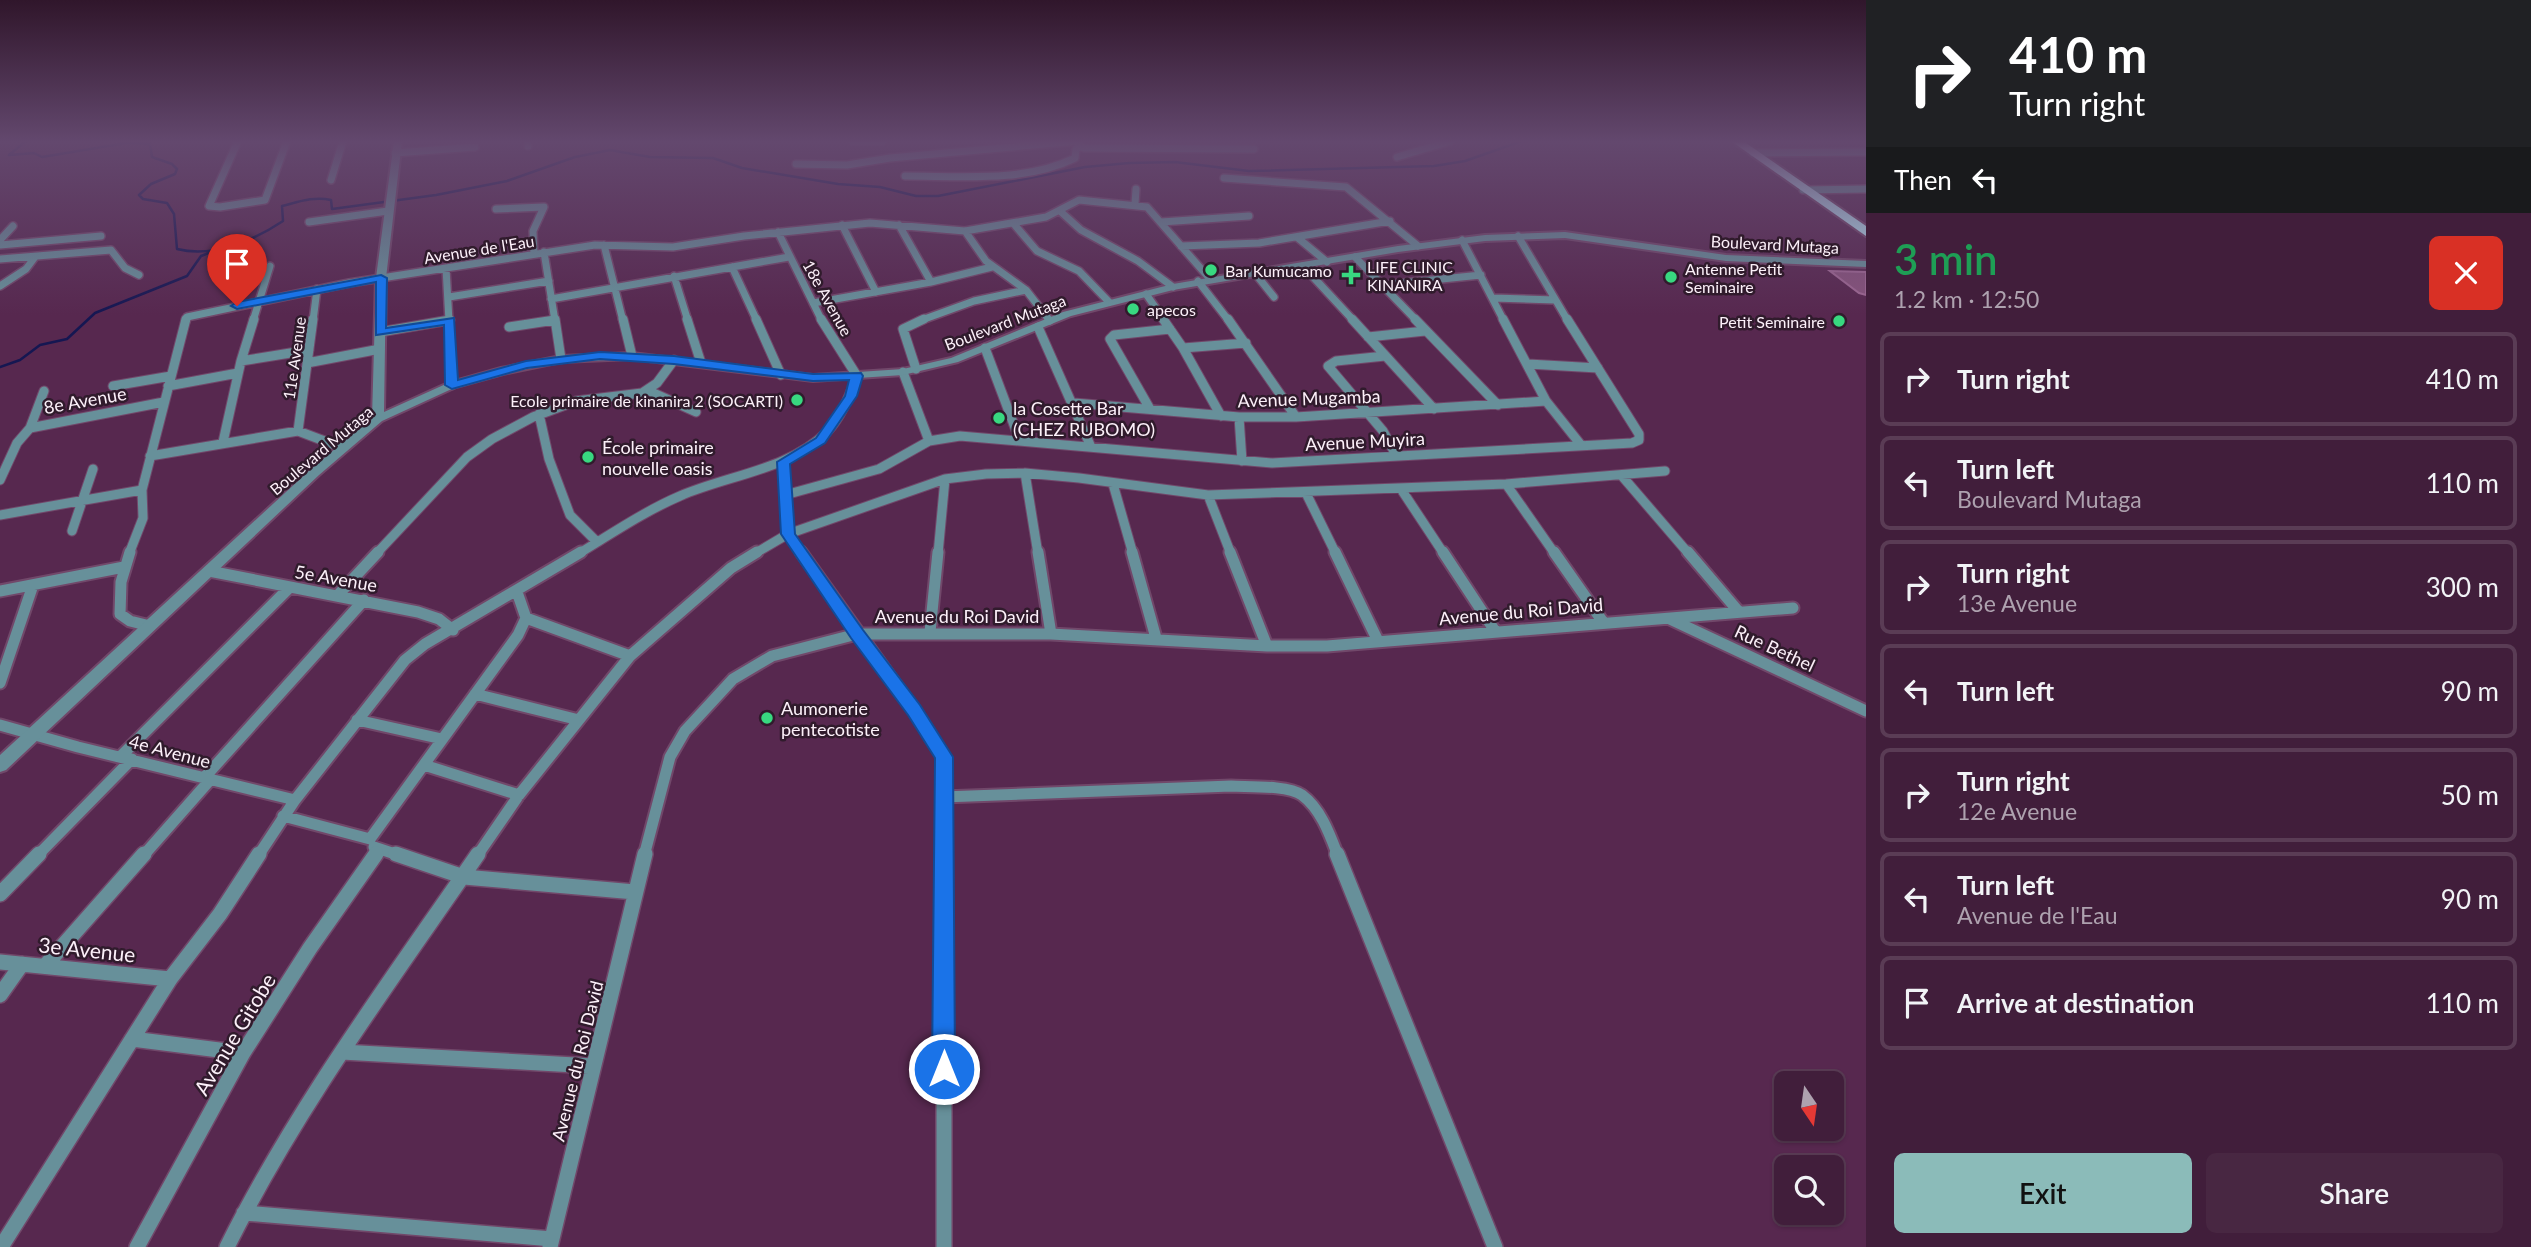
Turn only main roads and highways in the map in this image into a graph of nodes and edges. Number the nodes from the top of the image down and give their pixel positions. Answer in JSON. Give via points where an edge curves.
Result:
{"nodes":[{"id":1,"x":1817,"y":199,"type":"edge"},
{"id":2,"x":1866,"y":232,"type":"edge"}],
"edges":[{"from":1,"to":2,"type":"highway"}]}
